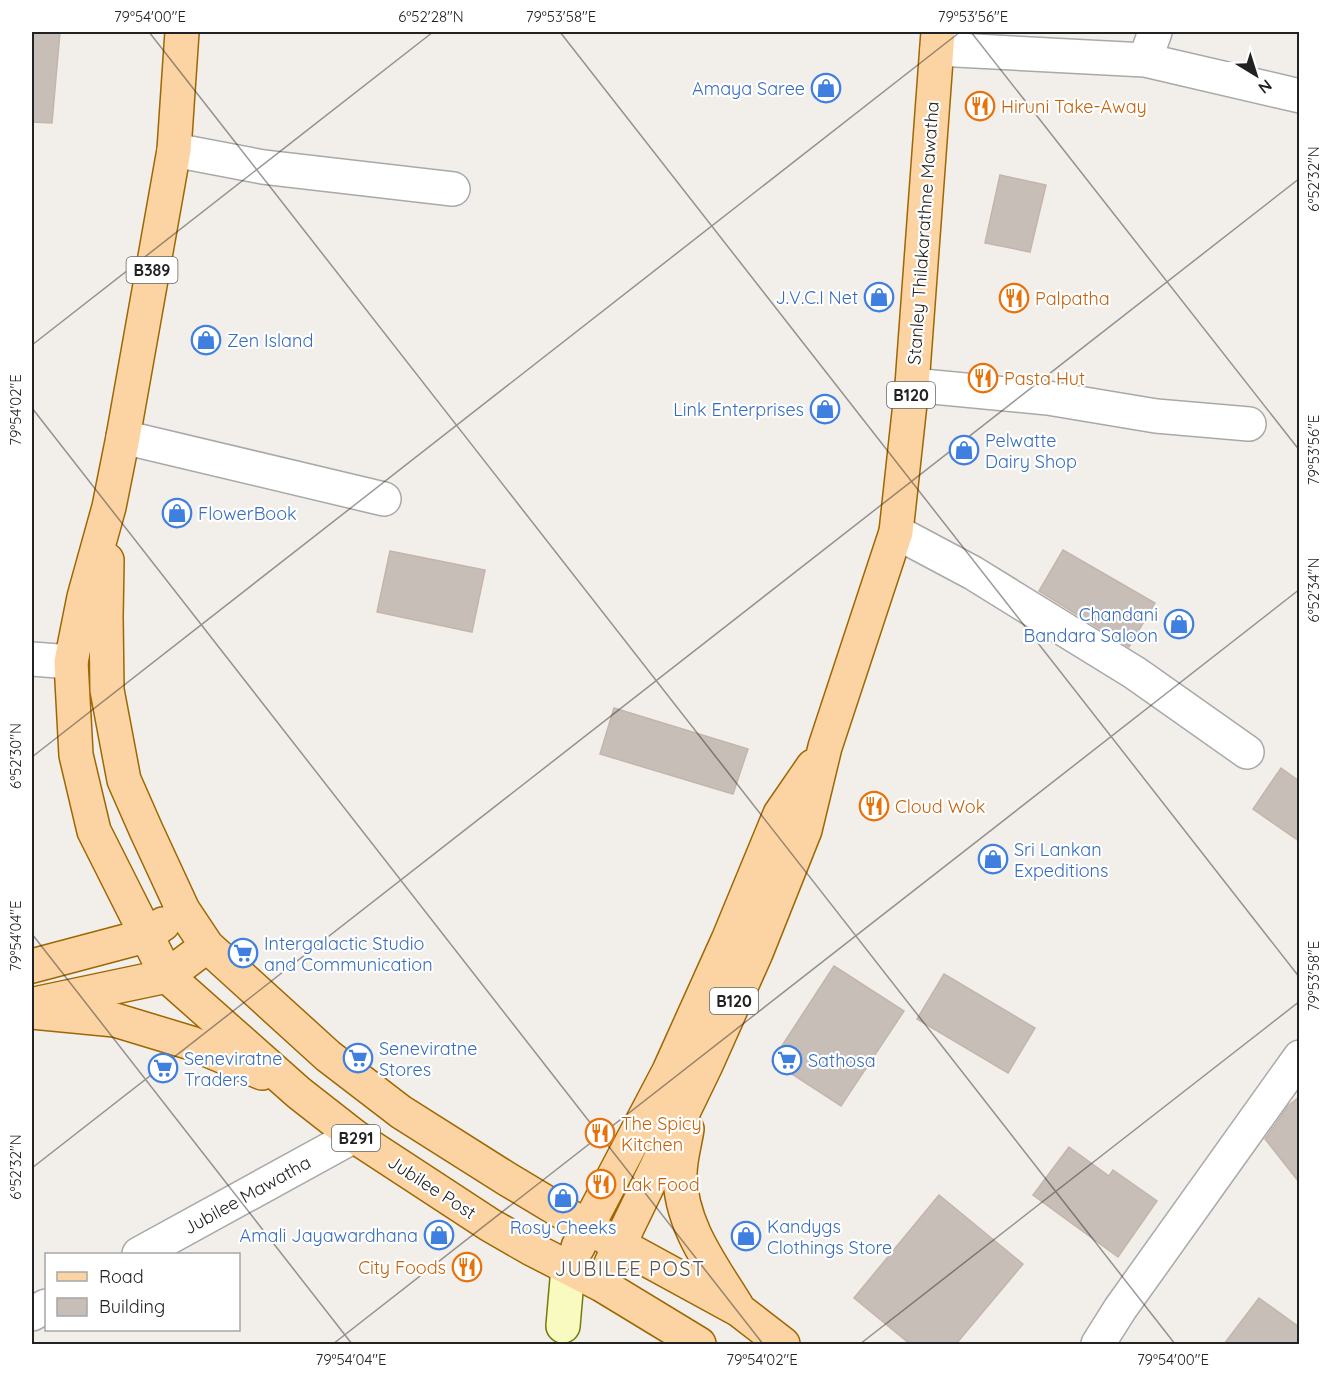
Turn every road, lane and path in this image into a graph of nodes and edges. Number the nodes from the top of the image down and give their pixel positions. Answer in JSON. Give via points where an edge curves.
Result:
{"nodes":[{"id":1,"x":182,"y":32,"type":"edge"},
{"id":2,"x":937,"y":40,"type":"edge"},
{"id":3,"x":1150,"y":46,"type":"edge"},
{"id":4,"x":1299,"y":96,"type":"edge"},
{"id":5,"x":174,"y":150,"type":"junction"},
{"id":6,"x":453,"y":189,"type":"dead end"},
{"id":7,"x":912,"y":385,"type":"junction"},
{"id":8,"x":1249,"y":424,"type":"dead end"},
{"id":9,"x":123,"y":437,"type":"junction"},
{"id":10,"x":384,"y":499,"type":"dead end"},
{"id":11,"x":109,"y":507,"type":"junction"},
{"id":12,"x":896,"y":532,"type":"junction"},
{"id":13,"x":32,"y":659,"type":"edge"},
{"id":14,"x":71,"y":662,"type":"junction"},
{"id":15,"x":825,"y":747,"type":"junction"},
{"id":16,"x":1247,"y":752,"type":"dead end"},
{"id":17,"x":183,"y":910,"type":"junction"},
{"id":18,"x":146,"y":936,"type":"junction"},
{"id":19,"x":207,"y":946,"type":"junction"},
{"id":20,"x":32,"y":966,"type":"edge"},
{"id":21,"x":167,"y":976,"type":"junction"},
{"id":22,"x":32,"y":1005,"type":"edge"},
{"id":23,"x":32,"y":1012,"type":"edge"},
{"id":24,"x":1299,"y":1057,"type":"edge"},
{"id":25,"x":289,"y":1084,"type":"junction"},
{"id":26,"x":693,"y":1093,"type":"junction"},
{"id":27,"x":354,"y":1136,"type":"junction"},
{"id":28,"x":587,"y":1227,"type":"junction"},
{"id":29,"x":619,"y":1245,"type":"junction"},
{"id":30,"x":142,"y":1253,"type":"edge"},
{"id":31,"x":568,"y":1268,"type":"junction"},
{"id":32,"x":602,"y":1285,"type":"junction"},
{"id":33,"x":739,"y":1310,"type":"junction"},
{"id":34,"x":560,"y":1335,"type":"edge"},
{"id":35,"x":699,"y":1344,"type":"edge"},
{"id":36,"x":783,"y":1344,"type":"edge"},
{"id":37,"x":1098,"y":1344,"type":"edge"}],
"edges":[{"from":1,"to":5,"type":"main road","number":"B389"},
{"from":2,"to":3,"type":"street"},
{"from":2,"to":7,"type":"main road","name":"Stanley Thilakarathne Mawatha","number":"B120"},
{"from":3,"to":4,"type":"street"},
{"from":5,"to":6,"type":"street","via":[[263,167]]},
{"from":5,"to":9,"type":"main road","number":"B389"},
{"from":7,"to":8,"type":"street"},
{"from":7,"to":12,"type":"main road","name":"Stanley Thilakarathne Mawatha","number":"B120"},
{"from":9,"to":10,"type":"street"},
{"from":9,"to":11,"type":"main road","number":"B389"},
{"from":11,"to":14,"type":"main road","number":"B389"},
{"from":11,"to":17,"type":"main road","number":"B389","via":[[107,690],[124,780]]},
{"from":12,"to":15,"type":"main road","name":"Stanley Thilakarathne Mawatha","number":"B120"},
{"from":12,"to":16,"type":"street","via":[[973,573],[1135,673]]},
{"from":13,"to":14,"type":"street"},
{"from":14,"to":18,"type":"main road","number":"B389","via":[[76,755],[94,831]]},
{"from":15,"to":26,"type":"main road","name":"Stanley Thilakarathne Mawatha","number":"B120","via":[[805,830]]},
{"from":15,"to":28,"type":"main road","name":"Stanley Thilakarathne Mawatha","number":"B120","via":[[780,814],[669,1071]]},
{"from":17,"to":18,"type":"main road"},
{"from":17,"to":19,"type":"main road"},
{"from":18,"to":20,"type":"main road"},
{"from":18,"to":21,"type":"main road"},
{"from":19,"to":21,"type":"main road"},
{"from":19,"to":28,"type":"main road","number":"B291","via":[[328,1056],[401,1112]]},
{"from":21,"to":22,"type":"main road"},
{"from":21,"to":25,"type":"main road","name":"Jubilee Post","number":"B291"},
{"from":23,"to":25,"type":"main road","via":[[115,1020],[191,1043]]},
{"from":24,"to":37,"type":"street"},
{"from":25,"to":27,"type":"main road","name":"Jubilee Post","number":"B291"},
{"from":26,"to":29,"type":"main road","name":"Stanley Thilakarathne Mawatha","number":"B120"},
{"from":26,"to":33,"type":"main road","via":[[680,1173],[684,1207],[696,1238]]},
{"from":27,"to":30,"type":"street","name":"Jubilee Mawatha"},
{"from":27,"to":31,"type":"main road","name":"Jubilee Post","number":"B291","via":[[490,1225]]},
{"from":28,"to":29,"type":"main road"},
{"from":28,"to":31,"type":"main road","number":"B120"},
{"from":29,"to":32,"type":"main road","number":"B120"},
{"from":29,"to":33,"type":"main road"},
{"from":31,"to":32,"type":"main road","name":"Jubilee Post"},
{"from":31,"to":34,"type":"main road","number":"B120"},
{"from":32,"to":34,"type":"main road","number":"B120"},
{"from":32,"to":35,"type":"main road","name":"Jubilee Post"},
{"from":33,"to":36,"type":"main road"}]}
